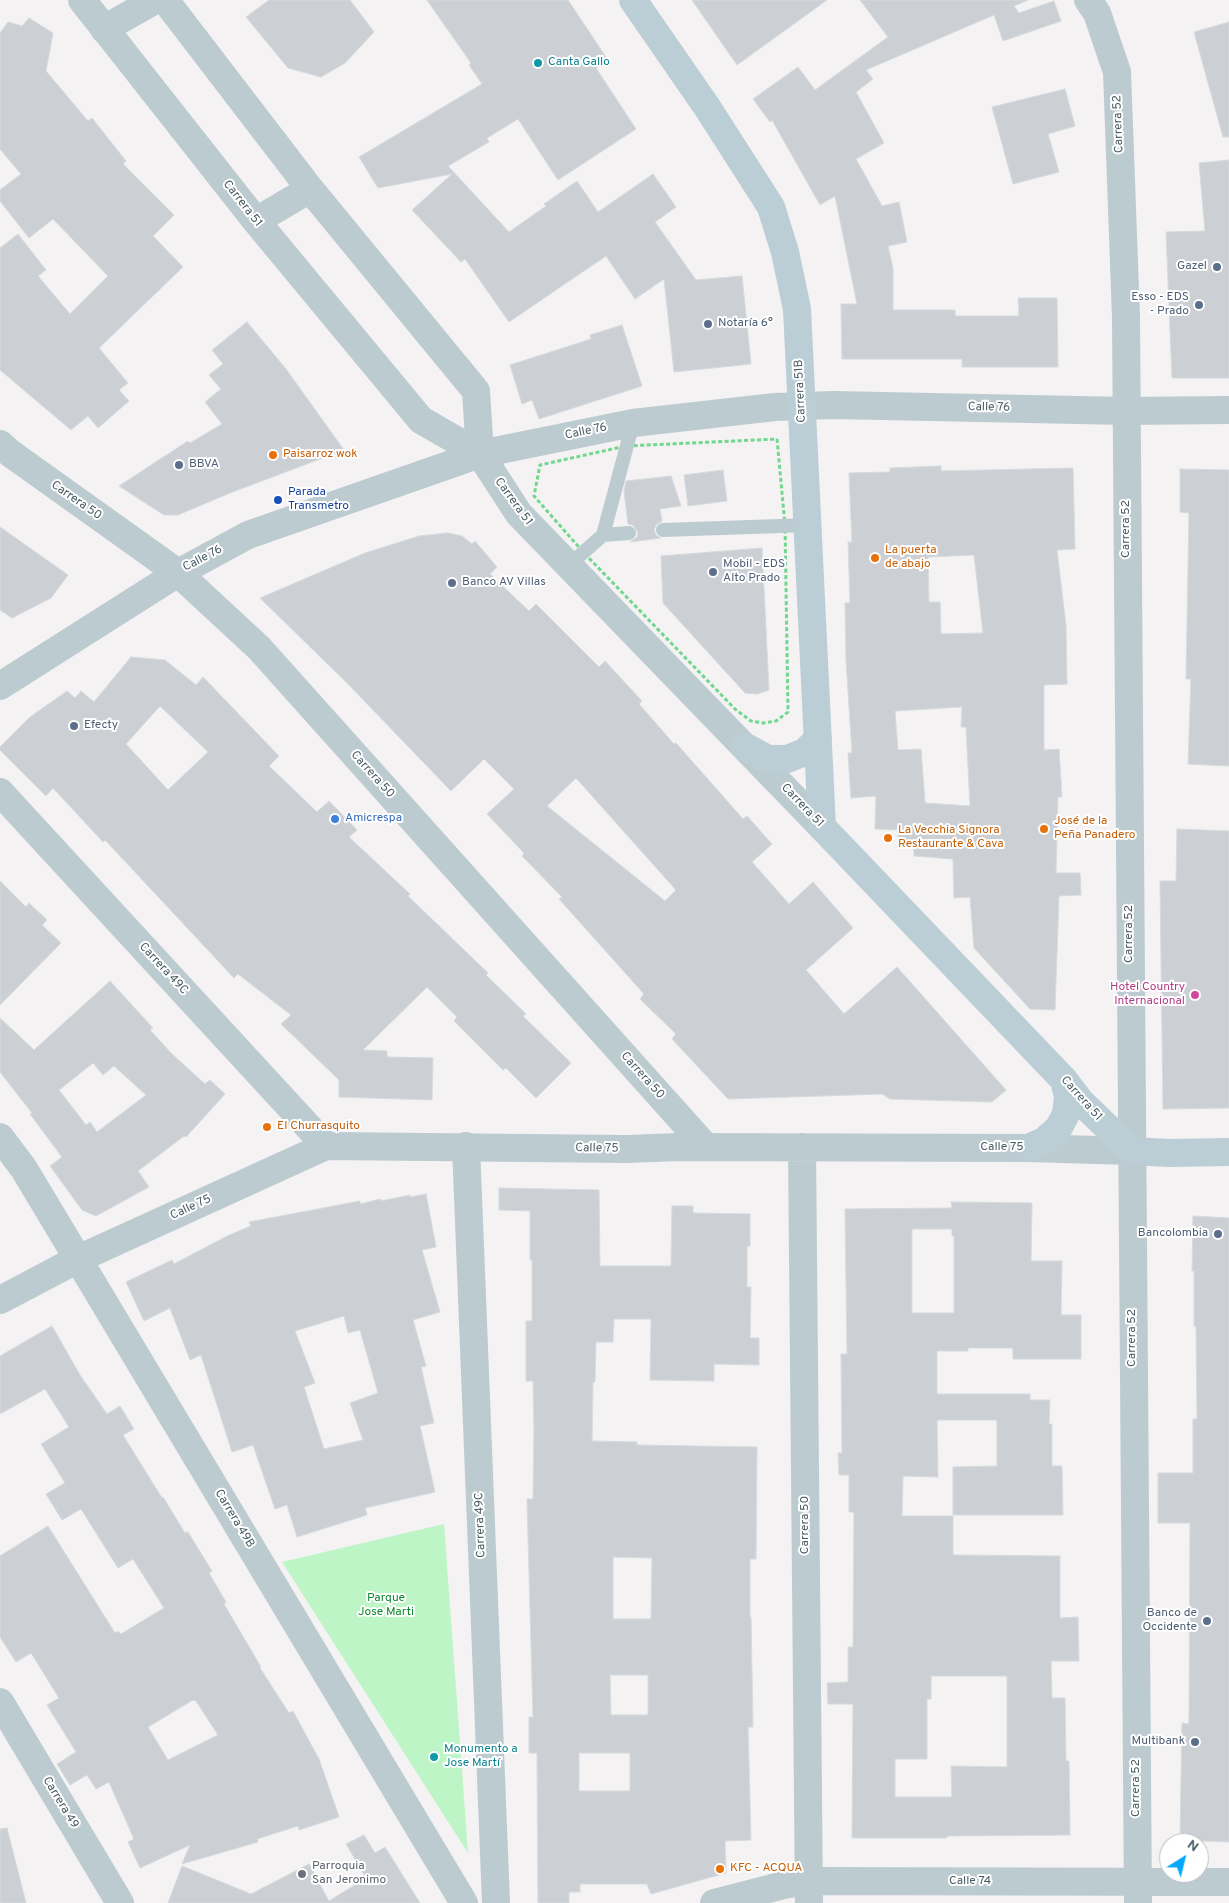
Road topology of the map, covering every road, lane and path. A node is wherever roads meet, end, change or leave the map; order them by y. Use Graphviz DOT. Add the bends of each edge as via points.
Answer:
graph roads {
  1 [pos="82,0"];
  2 [pos="155,0"];
  3 [pos="165,0"];
  4 [pos="633,0"];
  5 [pos="1088,0"];
  6 [pos="104,29"];
  7 [pos="310,189"];
  8 [pos="256,221"];
  9 [pos="802,406"];
  10 [pos="1229,410"];
  11 [pos="1126,411"];
  12 [pos="629,434"];
  13 [pos="0,444"];
  14 [pos="480,454"];
  15 [pos="796,525"];
  16 [pos="663,530"];
  17 [pos="629,533"];
  18 [pos="603,535"];
  19 [pos="576,559"];
  20 [pos="178,573"];
  21 [pos="0,686"];
  22 [pos="818,739"];
  23 [pos="746,748"];
  24 [pos="0,792"];
  25 [pos="822,827"];
  26 [pos="1064,1080"];
  27 [pos="0,1137"];
  28 [pos="326,1146"];
  29 [pos="466,1146"];
  30 [pos="706,1147"];
  31 [pos="802,1147"];
  32 [pos="1028,1148"];
  33 [pos="1132,1151"];
  34 [pos="1229,1152"];
  35 [pos="78,1259"];
  36 [pos="0,1300"];
  37 [pos="0,1702"];
  38 [pos="1229,1882"];
  39 [pos="809,1892"];
  40 [pos="1138,1892"];
  41 [pos="120,1903"];
  42 [pos="464,1903"];
  43 [pos="496,1903"];
  44 [pos="714,1903"];
  1 -- 6 [label="street, Carrera 51"];
  2 -- 6 [label="street"];
  3 -- 7 [label="street, Carrera 51"];
  4 -- 9 [label="main road, Carrera 51B" via="771,207 797,309"];
  5 -- 11 [label="street, Carrera 52" via="1097,13 1117,72"];
  6 -- 8 [label="street, Carrera 51"];
  7 -- 8 [label="street"];
  7 -- 14 [label="street, Carrera 51" via="476,391"];
  8 -- 14 [label="street, Carrera 51" via="421,420"];
  9 -- 11 [label="street, Calle 76"];
  9 -- 12 [label="street, Calle 76" via="775,407"];
  9 -- 15 [label="main road, Carrera 51B"];
  10 -- 11 [label="street, Calle 76"];
  11 -- 33 [label="street, Carrera 52"];
  12 -- 14 [label="street, Calle 76"];
  12 -- 15 [label="path" via="777,439"];
  12 -- 18 [label="lane"];
  12 -- 19 [label="path" via="540,465 534,496"];
  13 -- 20 [label="street, Carrera 50"];
  14 -- 19 [label="street, Carrera 51" via="519,514"];
  14 -- 20 [label="street, Calle 76" via="248,535"];
  15 -- 16 [label="lane"];
  15 -- 19 [label="path" via="788,712 776,721 750,721 734,710"];
  15 -- 22 [label="main road, Carrera 51B"];
  17 -- 18 [label="lane"];
  18 -- 19 [label="lane"];
  19 -- 23 [label="street, Carrera 51"];
  20 -- 21 [label="street, Calle 76"];
  20 -- 30 [label="street, Carrera 50" via="259,648"];
  22 -- 23 [label="main road" via="805,752 787,760 768,759"];
  22 -- 25 [label="main road, Carrera 51B"];
  23 -- 25 [label="street, Carrera 51"];
  24 -- 28 [label="street, Carrera 49C"];
  25 -- 26 [label="main road, Carrera 51"];
  26 -- 32 [label="main road" via="1068,1097 1066,1114 1058,1130"];
  26 -- 33 [label="main road, Carrera 51" via="1080,1101"];
  27 -- 35 [label="street, Carrera 49B" via="24,1169"];
  28 -- 29 [label="street, Calle 75"];
  28 -- 35 [label="street, Calle 75"];
  29 -- 30 [label="street, Calle 75"];
  29 -- 43 [label="street, Carrera 49C"];
  30 -- 31 [label="street, Calle 75"];
  31 -- 32 [label="street, Calle 75"];
  31 -- 39 [label="street, Carrera 50"];
  32 -- 33 [label="street, Calle 75"];
  33 -- 34 [label="main road, Calle 75"];
  33 -- 40 [label="street, Carrera 52"];
  35 -- 36 [label="street, Calle 75"];
  35 -- 42 [label="street, Carrera 49B"];
  37 -- 41 [label="street, Carrera 49"];
  38 -- 40 [label="street, Calle 74"];
  39 -- 40 [label="street, Calle 74"];
  39 -- 44 [label="street, Calle 74" via="784,1885"];
}
